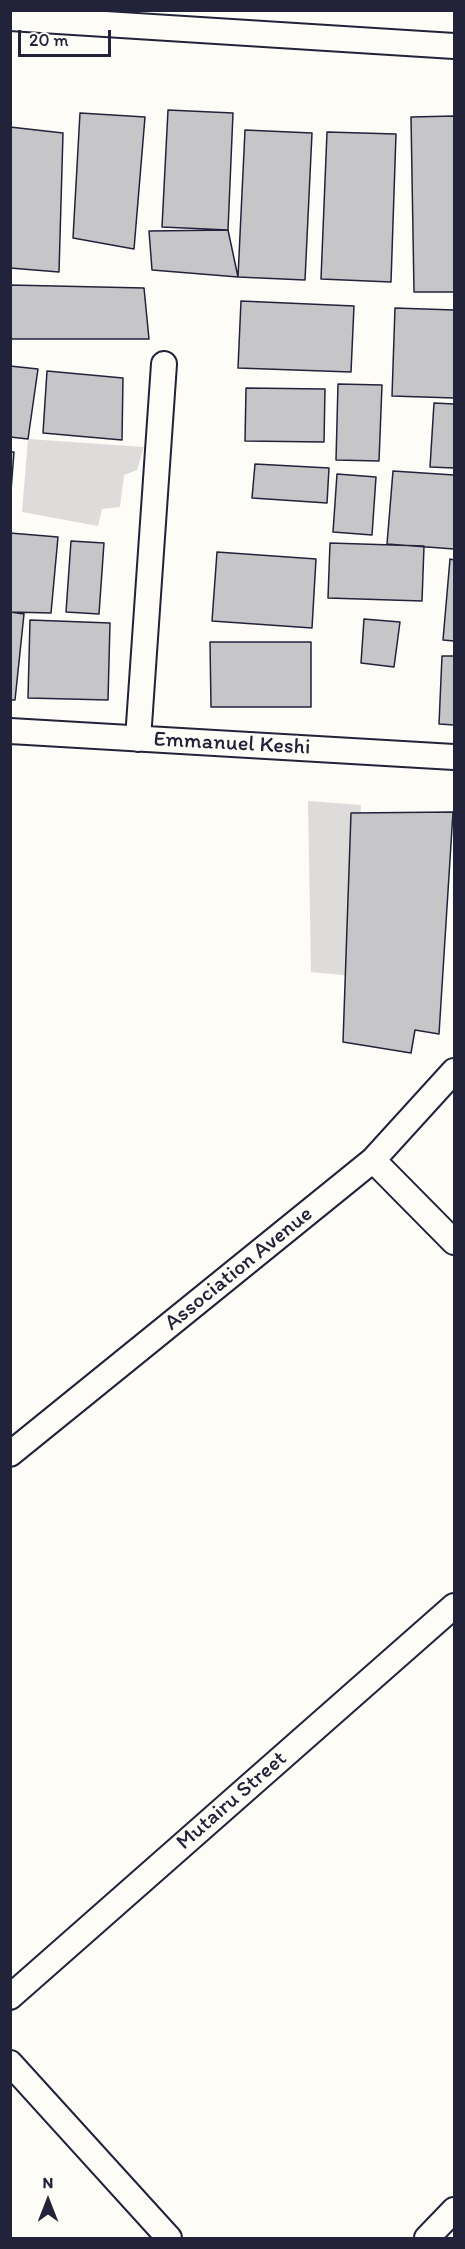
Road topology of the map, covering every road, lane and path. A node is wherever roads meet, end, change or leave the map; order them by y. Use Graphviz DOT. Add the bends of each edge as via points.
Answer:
graph roads {
  1 [pos="10,18"];
  2 [pos="199,20"];
  3 [pos="454,46"];
  4 [pos="164,364"];
  5 [pos="10,731"];
  6 [pos="138,739"];
  7 [pos="454,757"];
  8 [pos="454,1071"];
  9 [pos="373,1160"];
  10 [pos="454,1242"];
  11 [pos="10,1454"];
  12 [pos="454,1606"];
  13 [pos="10,1997"];
  14 [pos="10,2062"];
  15 [pos="454,2210"];
  16 [pos="169,2238"];
  17 [pos="428,2238"];
  1 -- 2 [label="street"];
  2 -- 3 [label="street"];
  4 -- 6 [label="street"];
  5 -- 6 [label="street, Emmanuel Keshi"];
  6 -- 7 [label="street, Emmanuel Keshi"];
  8 -- 9 [label="street, Association Avenue"];
  9 -- 10 [label="street"];
  9 -- 11 [label="street, Association Avenue"];
  12 -- 13 [label="street, Mutairu Street"];
  14 -- 16 [label="street"];
  15 -- 17 [label="street"];
}
